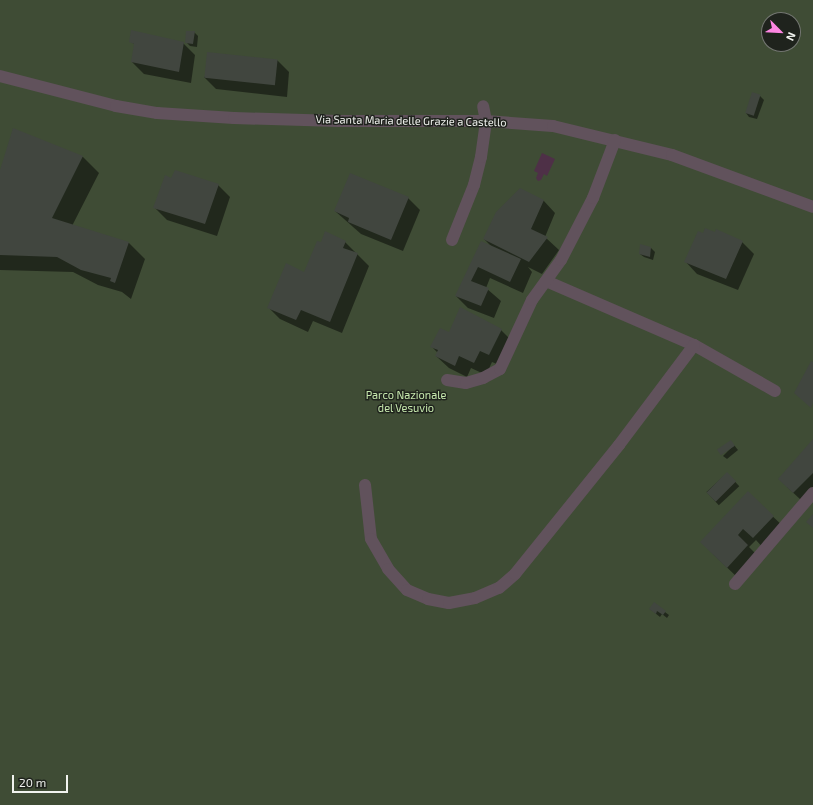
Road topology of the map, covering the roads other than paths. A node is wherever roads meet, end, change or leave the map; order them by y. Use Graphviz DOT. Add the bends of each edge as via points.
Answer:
graph roads {
  1 [pos="0,76"];
  2 [pos="483,106"];
  3 [pos="486,121"];
  4 [pos="615,140"];
  5 [pos="813,207"];
  6 [pos="452,240"];
  7 [pos="546,281"];
  8 [pos="694,345"];
  9 [pos="447,380"];
  10 [pos="775,390"];
  11 [pos="365,485"];
  12 [pos="813,493"];
  13 [pos="735,584"];
  1 -- 3 [label="street, Via Santa Maria delle Grazie a Castello" via="116,106 157,113 331,121"];
  2 -- 3 [label="street"];
  3 -- 4 [label="street, Via Santa Maria delle Grazie a Castello" via="553,126"];
  3 -- 6 [label="street" via="474,185"];
  4 -- 5 [label="street, Via Santa Maria delle Grazie a Castello" via="672,155"];
  4 -- 7 [label="street" via="593,198 561,260"];
  7 -- 8 [label="street"];
  7 -- 9 [label="street" via="532,300 500,369 483,378 466,382"];
  8 -- 10 [label="street"];
  8 -- 11 [label="street" via="515,574 499,588 475,598 449,604 407,590 388,569 371,539"];
  12 -- 13 [label="street"];
}
